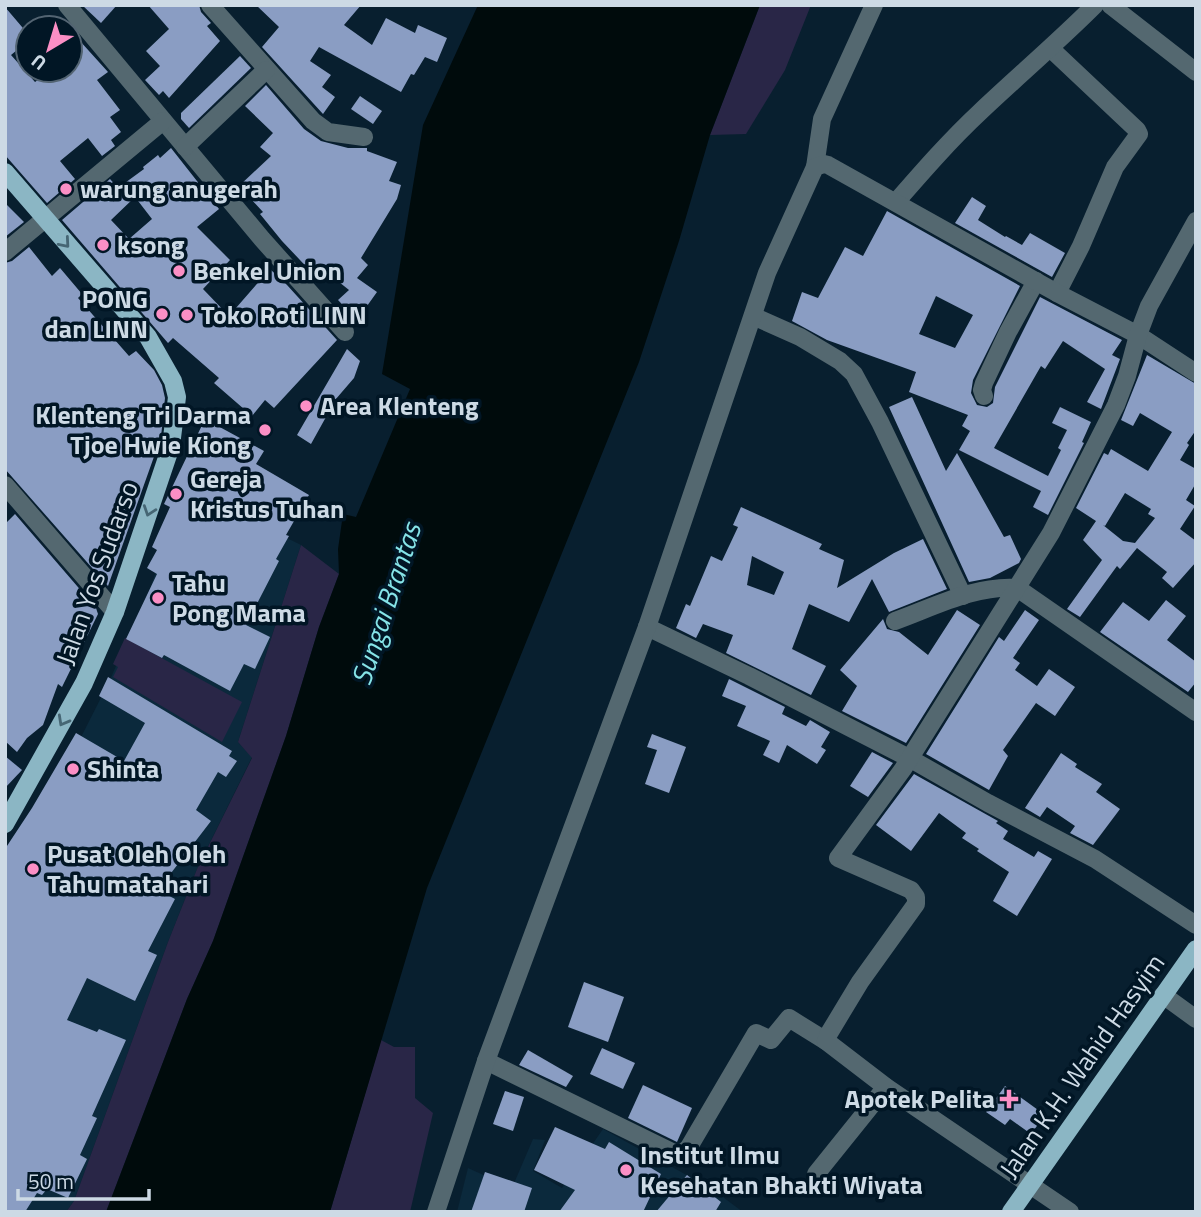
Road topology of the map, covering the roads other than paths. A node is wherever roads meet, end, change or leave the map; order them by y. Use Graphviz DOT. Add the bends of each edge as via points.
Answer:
graph roads {
  1 [pos="67,5"];
  2 [pos="210,5"];
  3 [pos="874,5"];
  4 [pos="1095,5"];
  5 [pos="1110,5"];
  6 [pos="1051,49"];
  7 [pos="266,70"];
  8 [pos="1196,72"];
  9 [pos="163,121"];
  10 [pos="364,137"];
  11 [pos="185,147"];
  12 [pos="815,167"];
  13 [pos="5,172"];
  14 [pos="896,202"];
  15 [pos="45,220"];
  16 [pos="1196,221"];
  17 [pos="5,252"];
  18 [pos="1036,281"];
  19 [pos="1057,293"];
  20 [pos="752,316"];
  21 [pos="345,332"];
  22 [pos="1138,335"];
  23 [pos="1196,373"];
  24 [pos="984,396"];
  25 [pos="5,485"];
  26 [pos="1017,588"];
  27 [pos="963,596"];
  28 [pos="115,612"];
  29 [pos="895,621"];
  30 [pos="647,627"];
  31 [pos="1196,712"];
  32 [pos="909,758"];
  33 [pos="5,824"];
  34 [pos="1196,926"];
  35 [pos="1196,949"];
  36 [pos="1163,995"];
  37 [pos="1196,1019"];
  38 [pos="826,1041"];
  39 [pos="486,1061"];
  40 [pos="886,1087"];
  41 [pos="816,1174"];
  42 [pos="1031,1185"];
  43 [pos="436,1212"];
  44 [pos="1011,1212"];
  45 [pos="1070,1212"];
  1 -- 9 [label="street"];
  2 -- 7 [label="street"];
  3 -- 12 [label="street" via="822,120"];
  4 -- 6 [label="street"];
  5 -- 8 [label="street"];
  6 -- 14 [label="street" via="971,121"];
  6 -- 19 [label="street" via="1139,134 1115,167"];
  7 -- 10 [label="street" via="322,129"];
  7 -- 11 [label="street"];
  9 -- 11 [label="street"];
  9 -- 15 [label="street"];
  11 -- 21 [label="street"];
  12 -- 14 [label="street" via="828,165"];
  12 -- 20 [label="street"];
  13 -- 15 [label="main road, Jalan Yos Sudarso"];
  14 -- 18 [label="street"];
  15 -- 17 [label="street"];
  15 -- 28 [label="main road, Jalan Yos Sudarso, one-way" via="148,337 177,397 171,446"];
  16 -- 22 [label="street"];
  18 -- 19 [label="street"];
  18 -- 24 [label="street" via="984,383"];
  19 -- 22 [label="street"];
  20 -- 27 [label="street" via="800,337 854,374"];
  20 -- 30 [label="street"];
  22 -- 23 [label="street"];
  22 -- 26 [label="street" via="1116,405 1057,522"];
  25 -- 28 [label="street"];
  26 -- 27 [label="street"];
  26 -- 31 [label="street"];
  26 -- 32 [label="street"];
  27 -- 29 [label="street"];
  28 -- 33 [label="main road, Jalan Yos Sudarso, one-way" via="84,683"];
  30 -- 32 [label="street"];
  30 -- 39 [label="street"];
  32 -- 34 [label="street" via="1095,859"];
  32 -- 38 [label="street" via="838,858 911,890 916,904 860,982"];
  35 -- 36 [label="main road, Jalan K.H. Wahid Hasyim"];
  36 -- 37 [label="street"];
  36 -- 42 [label="main road, Jalan K.H. Wahid Hasyim"];
  38 -- 39 [label="street" via="789,1018 771,1040 756,1033 681,1154"];
  38 -- 40 [label="street"];
  39 -- 43 [label="street"];
  40 -- 41 [label="street"];
  40 -- 42 [label="street"];
  42 -- 44 [label="main road, Jalan K.H. Wahid Hasyim"];
  42 -- 45 [label="street"];
}
